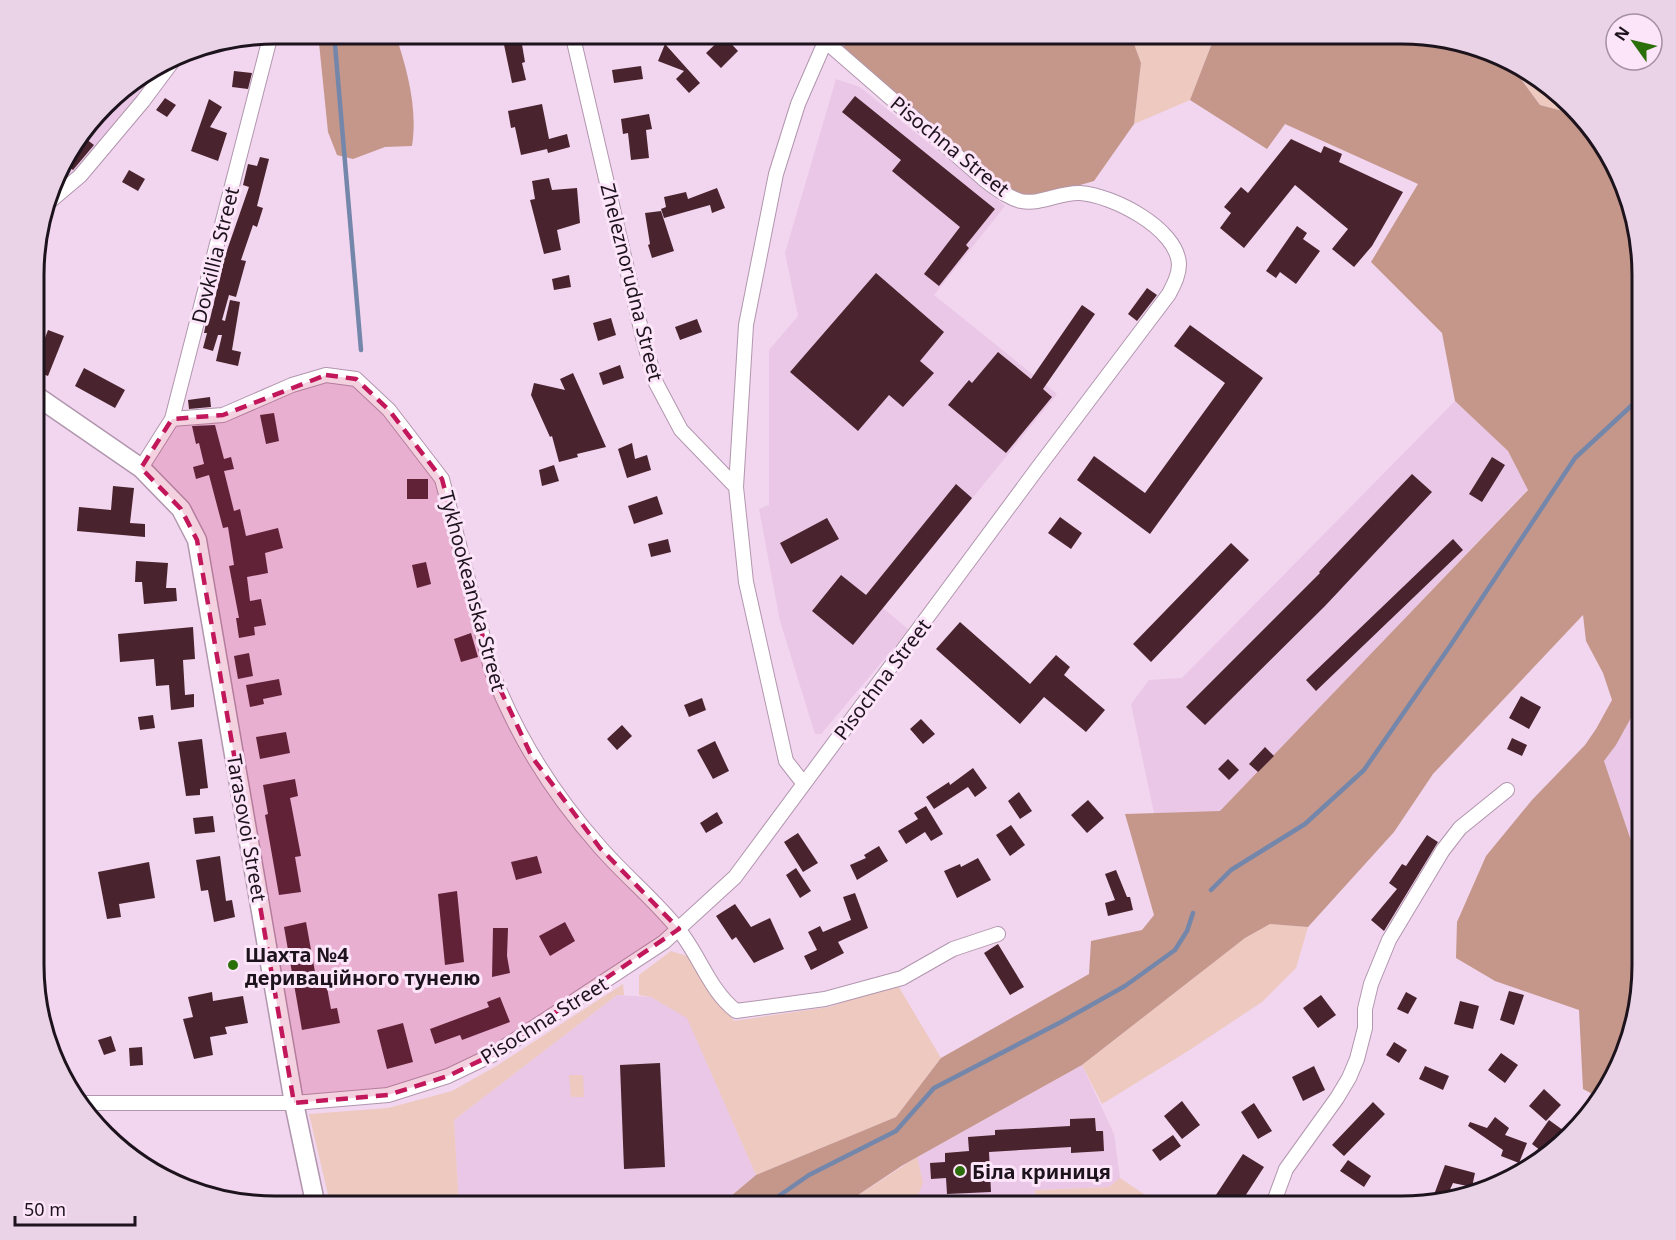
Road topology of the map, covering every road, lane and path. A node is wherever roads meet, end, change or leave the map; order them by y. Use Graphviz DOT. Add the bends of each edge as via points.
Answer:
graph roads {
  1 [pos="268,44"];
  2 [pos="575,44"];
  3 [pos="821,44"];
  4 [pos="833,44"];
  5 [pos="167,70"];
  6 [pos="58,195"];
  7 [pos="44,401"];
  8 [pos="172,419"];
  9 [pos="141,468"];
  10 [pos="736,487"];
  11 [pos="804,784"];
  12 [pos="1507,790"];
  13 [pos="679,929"];
  14 [pos="998,934"];
  15 [pos="89,1103"];
  16 [pos="294,1103"];
  17 [pos="314,1196"];
  18 [pos="1276,1196"];
  1 -- 8 [label="street, Dovkillia Street"];
  2 -- 10 [label="street, Zheleznorudna Street" via="656,383 681,430"];
  3 -- 10 [label="street" via="773,185 746,325"];
  4 -- 11 [label="street, Pisochna Street" via="1006,195 1021,201 1070,194 1098,195 1135,212 1170,240 1179,262 1169,294"];
  5 -- 6 [label="street" via="80,176"];
  7 -- 9 [label="street, Tarasovoi Street"];
  8 -- 9 [label="street, Dovkillia Street"];
  8 -- 13 [label="street, Tykhookeanska Street" via="222,415 326,375 356,379 390,410 442,479 492,672 532,757 600,848"];
  9 -- 16 [label="street, Tarasovoi Street" via="182,509 197,540"];
  10 -- 11 [label="street" via="746,582 786,761"];
  11 -- 13 [label="street, Pisochna Street" via="735,877"];
  12 -- 18 [label="street" via="1460,828 1389,940 1371,984 1365,1028 1349,1078 1286,1169"];
  13 -- 14 [label="street, Tykhookeanska Street" via="724,1002 736,1011 825,999 902,978 953,949"];
  13 -- 16 [label="street, Pisochna Street" via="492,1055 448,1076 388,1095"];
  15 -- 16 [label="street, Pisochna Street"];
  16 -- 17 [label="street, Tarasovoi Street"];
}
